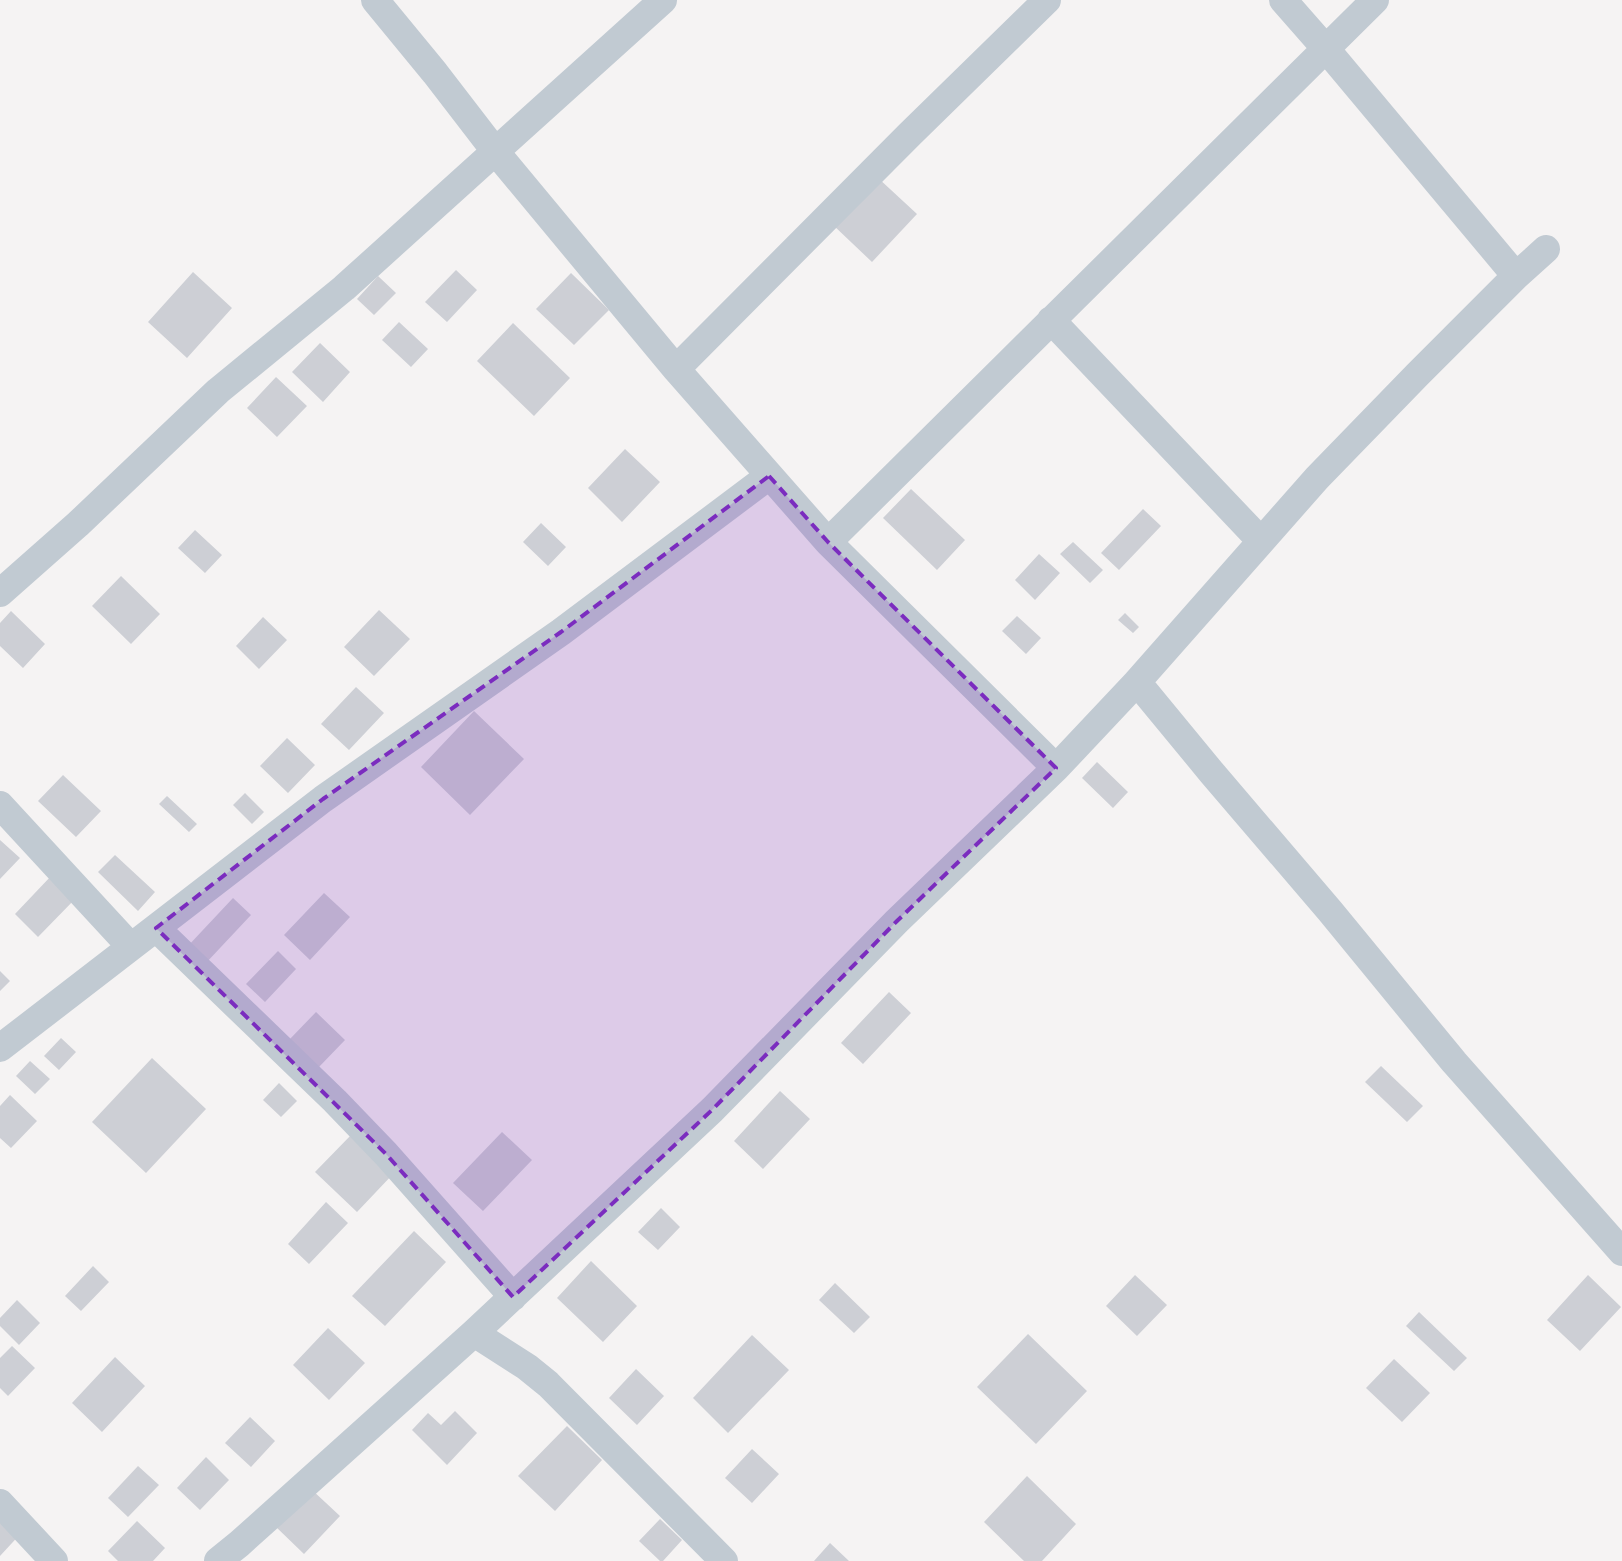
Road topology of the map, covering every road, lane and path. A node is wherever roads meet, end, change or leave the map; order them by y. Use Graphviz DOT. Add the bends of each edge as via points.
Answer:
graph roads {
  1 [pos="375,0"];
  2 [pos="663,0"];
  3 [pos="1047,0"];
  4 [pos="1283,0"];
  5 [pos="1375,0"];
  6 [pos="1326,49"];
  7 [pos="495,150"];
  8 [pos="1546,249"];
  9 [pos="1516,276"];
  10 [pos="1051,320"];
  11 [pos="676,370"];
  12 [pos="769,476"];
  13 [pos="1261,541"];
  14 [pos="828,542"];
  15 [pos="0,593"];
  16 [pos="1136,682"];
  17 [pos="1056,768"];
  18 [pos="0,805"];
  19 [pos="156,928"];
  20 [pos="131,947"];
  21 [pos="0,1048"];
  22 [pos="1622,1252"];
  23 [pos="513,1297"];
  24 [pos="474,1333"];
  25 [pos="0,1503"];
  26 [pos="54,1561"];
  27 [pos="218,1561"];
  28 [pos="724,1561"];
  1 -- 7 [label="street"];
  2 -- 7 [label="street"];
  3 -- 11 [label="street"];
  4 -- 6 [label="street"];
  5 -- 6 [label="street"];
  6 -- 9 [label="street"];
  6 -- 10 [label="street"];
  7 -- 11 [label="street"];
  7 -- 15 [label="street" via="344,288 218,391"];
  8 -- 9 [label="street"];
  9 -- 13 [label="street" via="1324,471"];
  10 -- 13 [label="street"];
  10 -- 14 [label="street"];
  11 -- 12 [label="street"];
  12 -- 14 [label="street"];
  12 -- 19 [label="street" via="561,632 322,799"];
  13 -- 16 [label="street"];
  14 -- 17 [label="street"];
  16 -- 17 [label="street"];
  16 -- 22 [label="street" via="1454,1062"];
  17 -- 23 [label="street" via="897,921 712,1110"];
  18 -- 20 [label="street"];
  19 -- 20 [label="street"];
  19 -- 23 [label="street" via="367,1134"];
  20 -- 21 [label="street"];
  23 -- 24 [label="street"];
  24 -- 27 [label="street"];
  24 -- 28 [label="street" via="548,1384"];
  25 -- 26 [label="street"];
}
